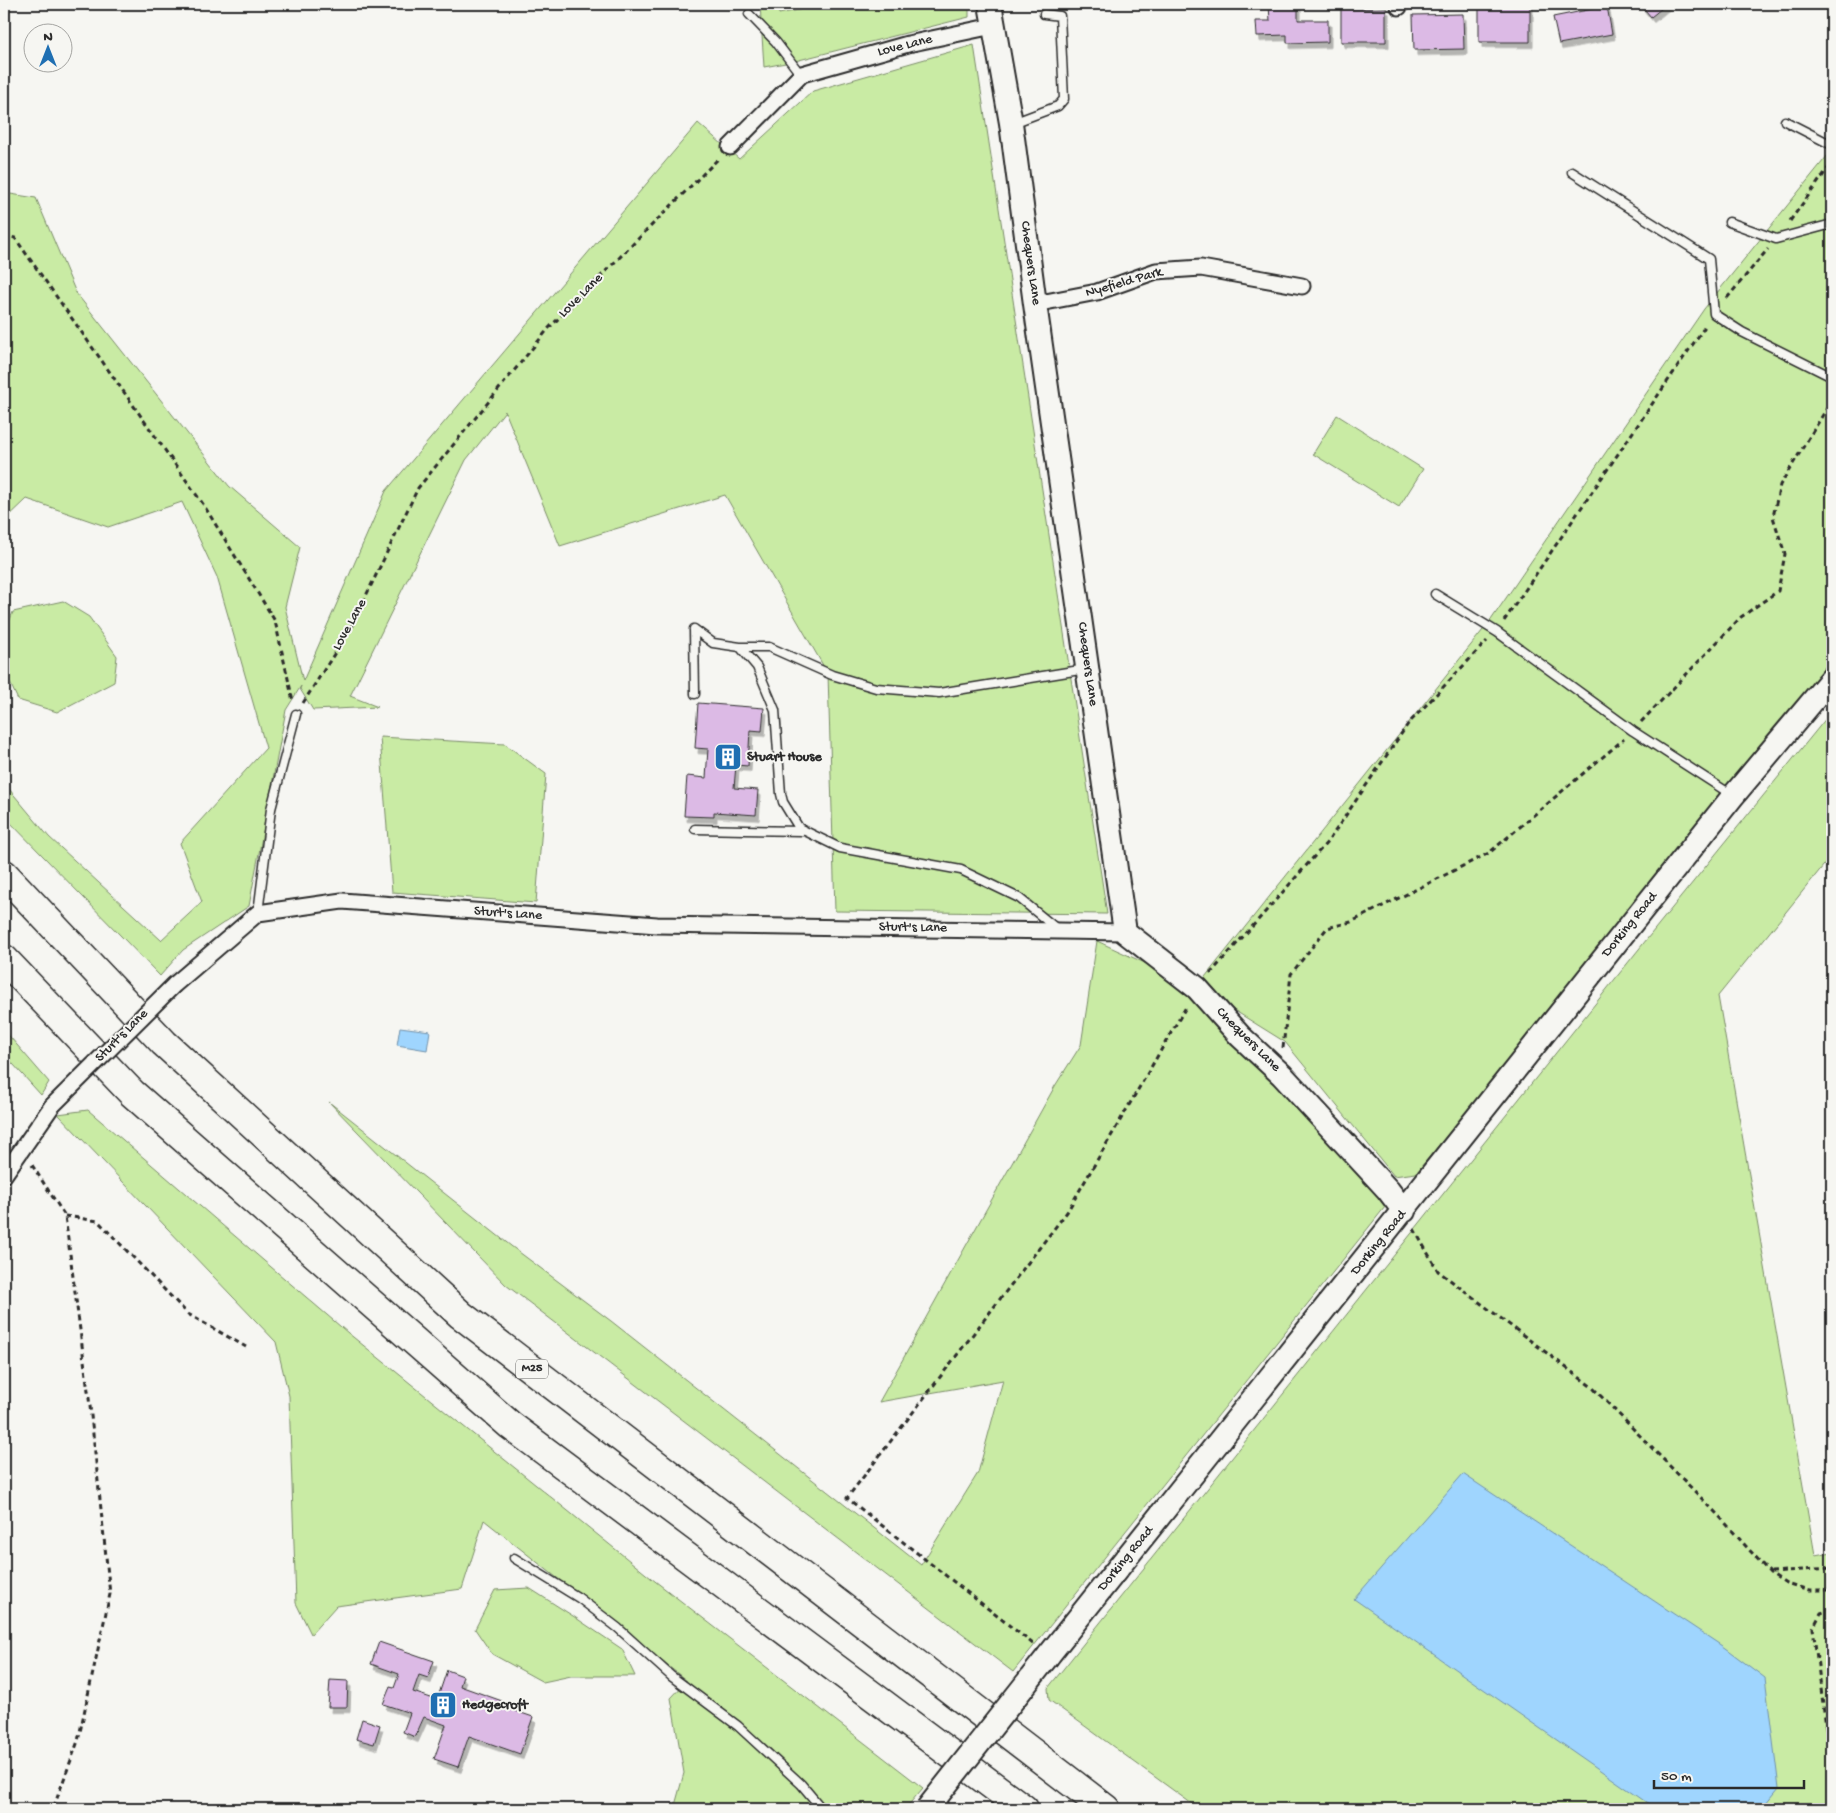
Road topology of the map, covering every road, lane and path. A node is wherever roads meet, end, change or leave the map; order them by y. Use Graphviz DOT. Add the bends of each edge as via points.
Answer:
graph roads {
  1 [pos="990,4"];
  2 [pos="749,14"];
  3 [pos="1044,14"];
  4 [pos="993,26"];
  5 [pos="801,75"];
  6 [pos="1785,121"];
  7 [pos="1011,123"];
  8 [pos="1832,145"];
  9 [pos="730,147"];
  10 [pos="1832,163"];
  11 [pos="1572,172"];
  12 [pos="1729,222"];
  13 [pos="1832,224"];
  14 [pos="4,235"];
  15 [pos="1776,239"];
  16 [pos="1302,286"];
  17 [pos="1035,304"];
  18 [pos="1714,314"];
  19 [pos="1832,377"];
  20 [pos="1832,400"];
  21 [pos="1435,594"];
  22 [pos="1496,632"];
  23 [pos="740,647"];
  24 [pos="1088,669"];
  25 [pos="1832,678"];
  26 [pos="695,694"];
  27 [pos="296,714"];
  28 [pos="1633,731"];
  29 [pos="1733,796"];
  30 [pos="695,829"];
  31 [pos="804,831"];
  32 [pos="4,874"];
  33 [pos="258,913"];
  34 [pos="1058,930"];
  35 [pos="1125,932"];
  36 [pos="4,959"];
  37 [pos="1197,988"];
  38 [pos="1282,1075"];
  39 [pos="21,1149"];
  40 [pos="4,1175"];
  41 [pos="1404,1211"];
  42 [pos="65,1216"];
  43 [pos="246,1346"];
  44 [pos="514,1558"];
  45 [pos="1832,1568"];
  46 [pos="1770,1572"];
  47 [pos="1832,1590"];
  48 [pos="1832,1609"];
  49 [pos="1048,1656"];
  50 [pos="1832,1772"];
  51 [pos="53,1809"];
  52 [pos="822,1809"];
  53 [pos="927,1809"];
  54 [pos="1024,1809"];
  55 [pos="1106,1809"];
  1 -- 4 [label="main road, Chequers Lane"];
  2 -- 5 [label="lane"];
  3 -- 7 [label="lane" via="1060,16 1064,99 1058,106"];
  4 -- 5 [label="street, Love Lane" via="908,44"];
  4 -- 7 [label="main road, Chequers Lane"];
  5 -- 9 [label="street, Love Lane"];
  6 -- 8 [label="lane"];
  7 -- 17 [label="main road, Chequers Lane"];
  9 -- 27 [label="path, Love Lane" via="549,328 418,488 350,629"];
  10 -- 15 [label="path"];
  11 -- 18 [label="lane" via="1709,259"];
  12 -- 15 [label="lane"];
  13 -- 15 [label="lane"];
  14 -- 27 [label="path" via="15,238 203,504 276,621"];
  15 -- 18 [label="path"];
  16 -- 17 [label="street, Nyefield Park" via="1202,268 1165,270 1097,292"];
  17 -- 24 [label="main road, Chequers Lane"];
  18 -- 19 [label="lane" via="1742,332"];
  18 -- 22 [label="path"];
  20 -- 28 [label="path" via="1780,485 1773,517 1785,554 1778,591 1741,617"];
  21 -- 22 [label="lane"];
  22 -- 28 [label="lane"];
  22 -- 37 [label="path" via="1408,724 1329,840"];
  23 -- 24 [label="lane" via="768,647 832,675 876,688 938,693"];
  23 -- 26 [label="lane" via="712,643 694,629"];
  23 -- 31 [label="lane" via="757,667 775,710 781,794 799,828"];
  24 -- 35 [label="main road, Chequers Lane"];
  25 -- 29 [label="main road, Dorking Road"];
  27 -- 33 [label="lane" via="271,809"];
  28 -- 29 [label="lane"];
  28 -- 38 [label="path" via="1489,853 1351,922 1327,928 1291,974"];
  29 -- 41 [label="main road, Dorking Road"];
  30 -- 31 [label="lane"];
  31 -- 34 [label="lane" via="840,848 961,870 1019,898"];
  32 -- 55 [label="highway, M25" via="164,1043 461,1315"];
  33 -- 34 [label="street, Sturt's Lane" via="342,901 657,925"];
  33 -- 39 [label="street, Sturt's Lane, bridge" via="174,985 52,1106"];
  34 -- 35 [label="street, Sturt's Lane"];
  35 -- 37 [label="main road, Chequers Lane"];
  36 -- 54 [label="highway" via="132,1094 510,1425"];
  37 -- 38 [label="main road, Chequers Lane" via="1240,1036"];
  37 -- 49 [label="path" via="1066,1212 847,1498"];
  38 -- 41 [label="main road, Chequers Lane"];
  39 -- 40 [label="street, Sturt's Lane"];
  39 -- 42 [label="path"];
  41 -- 46 [label="path" via="1438,1271 1592,1388"];
  41 -- 49 [label="main road, Dorking Road"];
  42 -- 43 [label="path" via="98,1221 188,1314"];
  42 -- 51 [label="path" via="110,1594 78,1741"];
  44 -- 52 [label="lane" via="579,1598 618,1628 671,1676 738,1726 801,1784"];
  45 -- 46 [label="path"];
  46 -- 47 [label="path" via="1786,1583 1809,1590"];
  48 -- 50 [label="path" via="1821,1613 1813,1628"];
  49 -- 53 [label="main road, Dorking Road, bridge"];
}
